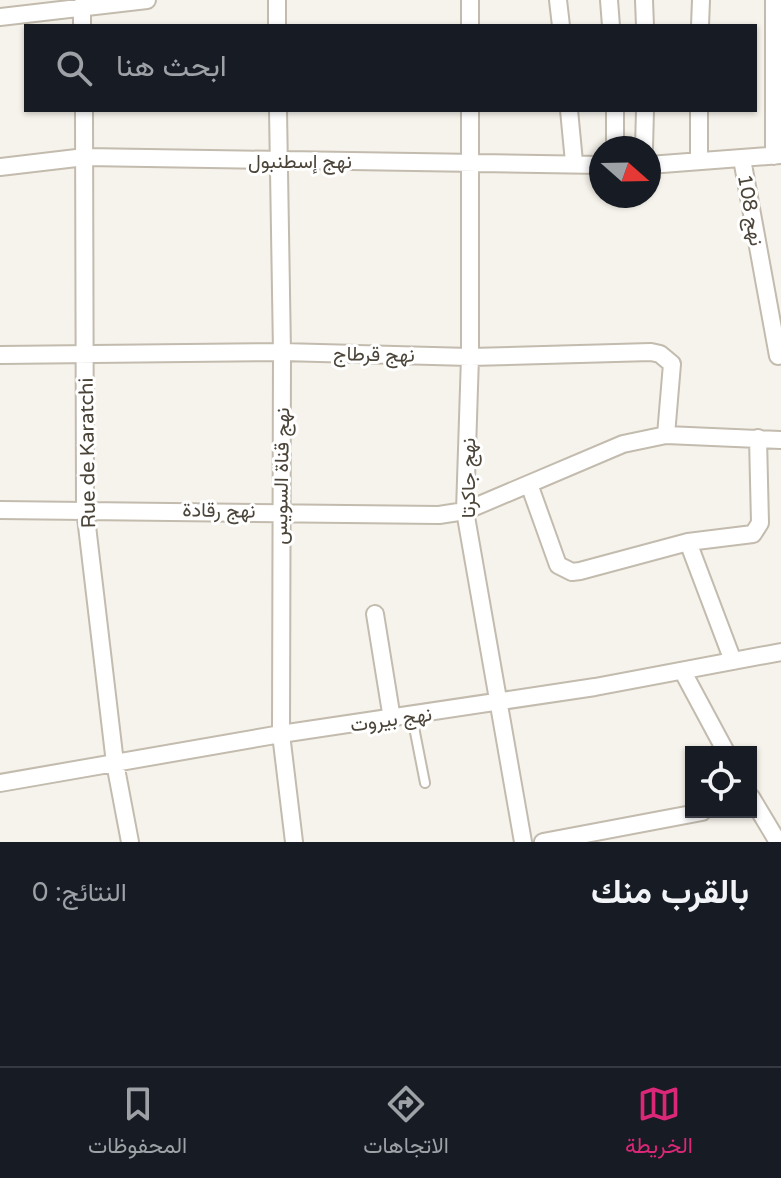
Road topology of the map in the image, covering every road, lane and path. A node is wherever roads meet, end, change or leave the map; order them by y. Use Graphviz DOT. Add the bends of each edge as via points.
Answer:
graph roads {
  1 [pos="147,0"];
  2 [pos="277,0"];
  3 [pos="470,0"];
  4 [pos="558,0"];
  5 [pos="609,0"];
  6 [pos="644,0"];
  7 [pos="701,0"];
  8 [pos="774,0"];
  9 [pos="63,4"];
  10 [pos="82,5"];
  11 [pos="0,17"];
  12 [pos="82,24"];
  13 [pos="277,24"];
  14 [pos="470,24"];
  15 [pos="561,24"];
  16 [pos="611,24"];
  17 [pos="645,24"];
  18 [pos="700,24"];
  19 [pos="84,112"];
  20 [pos="278,112"];
  21 [pos="470,112"];
  22 [pos="569,112"];
  23 [pos="615,112"];
  24 [pos="645,112"];
  25 [pos="699,112"];
  26 [pos="615,136"];
  27 [pos="644,136"];
  28 [pos="778,156"];
  29 [pos="85,157"];
  30 [pos="742,159"];
  31 [pos="699,161"];
  32 [pos="279,162"];
  33 [pos="469,162"];
  34 [pos="574,162"];
  35 [pos="589,164"];
  36 [pos="661,164"];
  37 [pos="0,167"];
  38 [pos="282,352"];
  39 [pos="0,355"];
  40 [pos="86,356"];
  41 [pos="778,356"];
  42 [pos="470,357"];
  43 [pos="666,435"];
  44 [pos="758,438"];
  45 [pos="781,440"];
  46 [pos="529,484"];
  47 [pos="85,509"];
  48 [pos="0,510"];
  49 [pos="280,511"];
  50 [pos="465,511"];
  51 [pos="688,542"];
  52 [pos="375,614"];
  53 [pos="781,652"];
  54 [pos="733,661"];
  55 [pos="683,672"];
  56 [pos="500,702"];
  57 [pos="412,717"];
  58 [pos="392,719"];
  59 [pos="281,734"];
  60 [pos="723,746"];
  61 [pos="115,763"];
  62 [pos="0,783"];
  63 [pos="425,783"];
  64 [pos="757,809"];
  65 [pos="685,815"];
  66 [pos="130,842"];
  67 [pos="294,842"];
  68 [pos="523,842"];
  69 [pos="543,842"];
  70 [pos="778,842"];
  1 -- 10 [label="street"];
  2 -- 13 [label="street"];
  3 -- 14 [label="street"];
  4 -- 15 [label="street"];
  5 -- 16 [label="street"];
  6 -- 17 [label="street"];
  7 -- 18 [label="street"];
  8 -- 28 [label="street"];
  9 -- 10 [label="street"];
  9 -- 11 [label="street"];
  10 -- 12 [label="street"];
  19 -- 29 [label="street, Rue de Karatchi"];
  20 -- 32 [label="street, نهج قناة السويس"];
  21 -- 33 [label="street, نهج جاكرتا"];
  22 -- 34 [label="street"];
  23 -- 26 [label="street"];
  24 -- 27 [label="street"];
  25 -- 31 [label="street"];
  28 -- 30 [label="street"];
  29 -- 32 [label="street, نهج إسطنبول"];
  29 -- 37 [label="street, نهج إسطنبول"];
  29 -- 40 [label="street, Rue de Karatchi"];
  30 -- 31 [label="street"];
  30 -- 41 [label="street, نهج 108"];
  31 -- 36 [label="street"];
  32 -- 33 [label="street, نهج إسطنبول"];
  32 -- 38 [label="street, نهج قناة السويس"];
  33 -- 34 [label="street, نهج إسطنبول"];
  33 -- 42 [label="street, نهج جاكرتا"];
  34 -- 35 [label="street, نهج إسطنبول"];
  38 -- 40 [label="street, نهج قرطاج"];
  38 -- 42 [label="street, نهج قرطاج"];
  38 -- 49 [label="street, نهج قناة السويس"];
  39 -- 40 [label="street, نهج قرطاج"];
  40 -- 47 [label="street, Rue de Karatchi"];
  42 -- 43 [label="street, نهج قرطاج" via="660,354 672,364"];
  42 -- 50 [label="street, نهج جاكرتا"];
  43 -- 44 [label="street, نهج رقادة"];
  43 -- 46 [label="street, نهج رقادة" via="601,451"];
  44 -- 45 [label="street, نهج رقادة"];
  44 -- 51 [label="street" via="757,529 753,534"];
  46 -- 50 [label="street, نهج رقادة"];
  46 -- 51 [label="street" via="563,569 580,571"];
  47 -- 48 [label="street, نهج رقادة"];
  47 -- 49 [label="street, نهج رقادة"];
  47 -- 61 [label="street, Rue de Karatchi"];
  49 -- 50 [label="street, نهج رقادة"];
  49 -- 59 [label="street, نهج قناة السويس"];
  50 -- 56 [label="street, نهج جاكرتا"];
  51 -- 54 [label="street"];
  52 -- 58 [label="street"];
  53 -- 54 [label="street, نهج بيروت"];
  54 -- 55 [label="street, نهج بيروت"];
  55 -- 56 [label="street, نهج بيروت"];
  55 -- 60 [label="street"];
  56 -- 57 [label="street, نهج بيروت"];
  56 -- 68 [label="street, نهج جاكرتا"];
  57 -- 58 [label="street, نهج بيروت"];
  57 -- 63 [label="lane"];
  58 -- 59 [label="street, نهج بيروت"];
  59 -- 61 [label="street, نهج بيروت"];
  59 -- 67 [label="street, نهج قناة السويس"];
  61 -- 62 [label="street, نهج بيروت"];
  61 -- 66 [label="street, Rue de Karatchi"];
  64 -- 70 [label="street"];
  65 -- 69 [label="street"];
}
